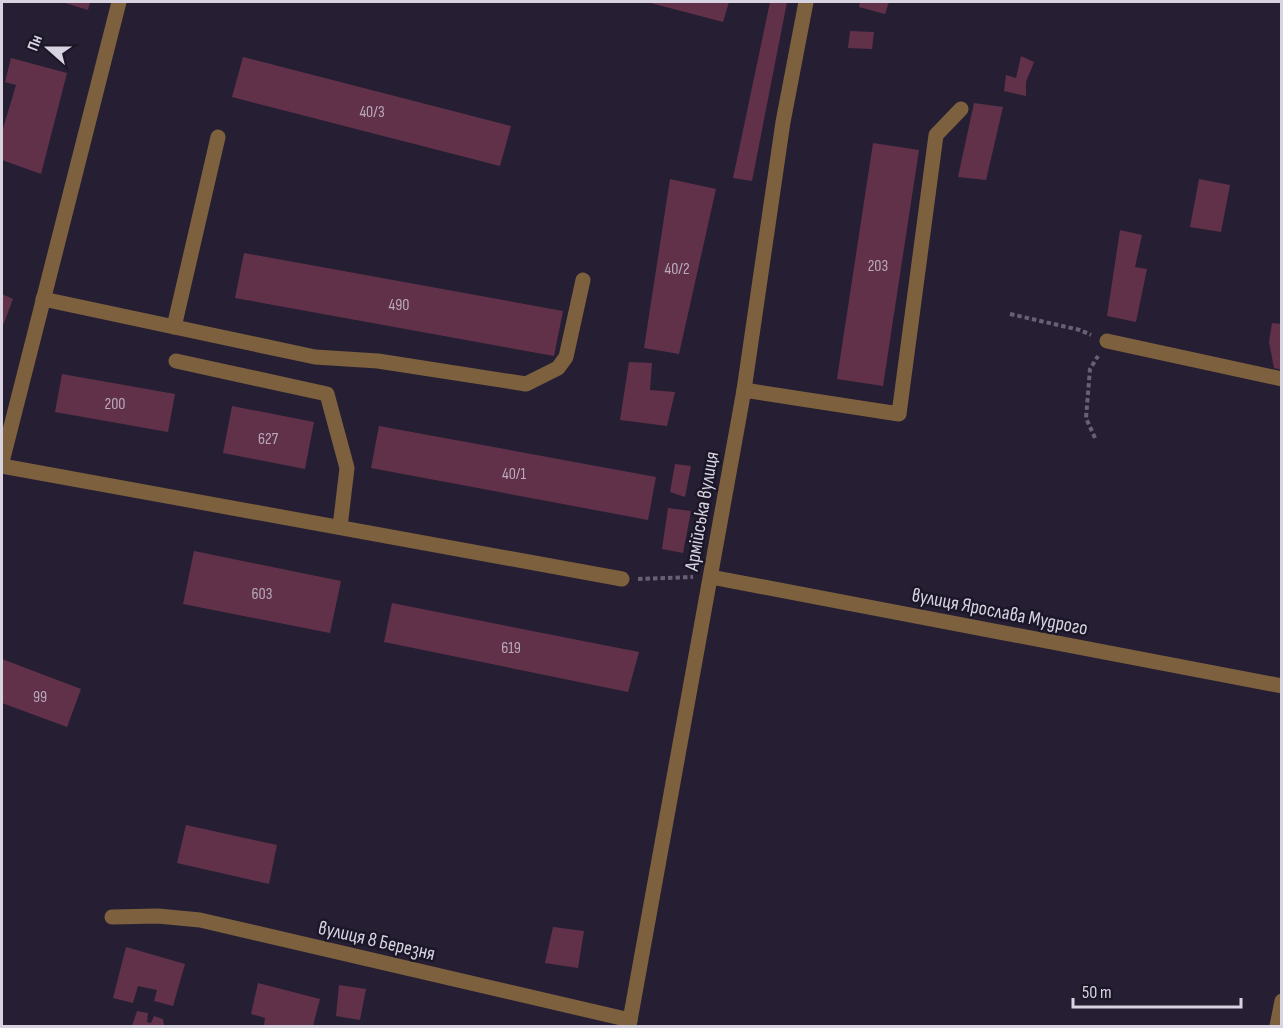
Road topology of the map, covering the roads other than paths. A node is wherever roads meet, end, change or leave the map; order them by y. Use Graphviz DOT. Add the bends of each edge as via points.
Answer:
graph roads {
  1 [pos="119,2"];
  2 [pos="806,2"];
  3 [pos="961,109"];
  4 [pos="218,137"];
  5 [pos="583,280"];
  6 [pos="43,299"];
  7 [pos="174,327"];
  8 [pos="1107,341"];
  9 [pos="176,361"];
  10 [pos="1281,379"];
  11 [pos="744,390"];
  12 [pos="2,464"];
  13 [pos="340,528"];
  14 [pos="711,577"];
  15 [pos="622,579"];
  16 [pos="1281,686"];
  17 [pos="112,917"];
  18 [pos="1281,1001"];
  19 [pos="629,1023"];
  20 [pos="1277,1026"];
  1 -- 6 [label="street"];
  2 -- 11 [label="street, Армійська вулиця" via="783,122"];
  3 -- 11 [label="street" via="936,135 899,414"];
  4 -- 7 [label="street"];
  5 -- 7 [label="street" via="566,357 558,368 526,384 378,361 315,357"];
  6 -- 7 [label="street"];
  6 -- 12 [label="street"];
  8 -- 10 [label="street"];
  9 -- 13 [label="street" via="327,394 347,468"];
  11 -- 14 [label="street, Армійська вулиця"];
  12 -- 13 [label="street"];
  13 -- 15 [label="street"];
  14 -- 16 [label="street, вулиця Ярослава Мудрого"];
  14 -- 19 [label="street, Армійська вулиця"];
  17 -- 19 [label="street, вулиця 8 Березня" via="200,920"];
  18 -- 20 [label="street"];
}
